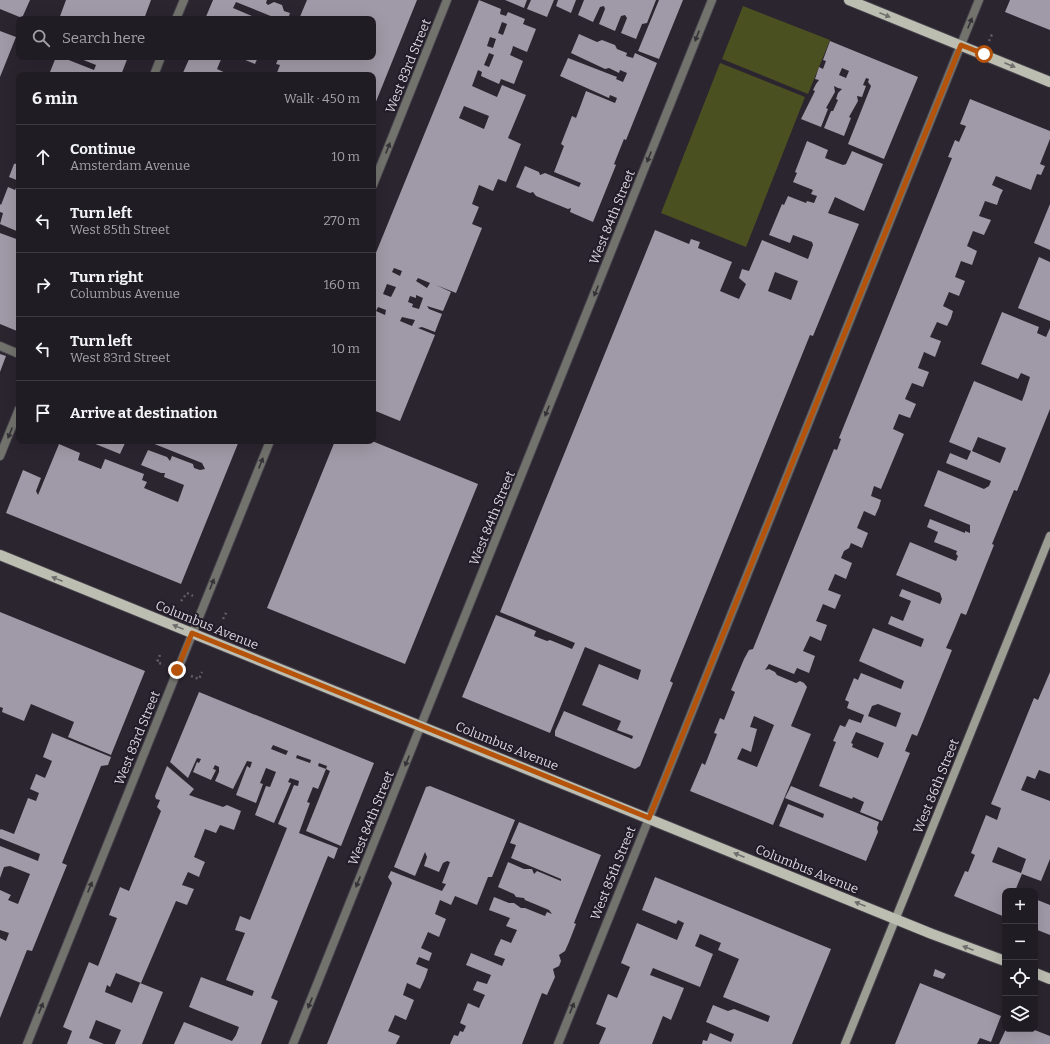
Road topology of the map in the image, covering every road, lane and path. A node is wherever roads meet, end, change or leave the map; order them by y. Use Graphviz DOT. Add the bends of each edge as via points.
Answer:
graph roads {
  1 [pos="184,0"];
  2 [pos="447,0"];
  3 [pos="712,0"];
  4 [pos="849,0"];
  5 [pos="979,0"];
  6 [pos="177,16"];
  7 [pos="993,32"];
  8 [pos="989,41"];
  9 [pos="961,45"];
  10 [pos="160,60"];
  11 [pos="155,72"];
  12 [pos="1050,82"];
  13 [pos="376,178"];
  14 [pos="0,346"];
  15 [pos="16,353"];
  16 [pos="16,416"];
  17 [pos="269,444"];
  18 [pos="0,456"];
  19 [pos="1050,536"];
  20 [pos="0,555"];
  21 [pos="194,596"];
  22 [pos="181,601"];
  23 [pos="227,611"];
  24 [pos="223,619"];
  25 [pos="192,633"];
  26 [pos="160,655"];
  27 [pos="165,666"];
  28 [pos="202,672"];
  29 [pos="191,676"];
  30 [pos="422,725"];
  31 [pos="649,818"];
  32 [pos="896,919"];
  33 [pos="1002,960"];
  34 [pos="1038,974"];
  35 [pos="1050,979"];
  36 [pos="27,1044"];
  37 [pos="293,1044"];
  38 [pos="558,1044"];
  39 [pos="845,1044"];
  1 -- 6 [label="street"];
  13 -- 2 [label="street, West 83rd Street, one-way"];
  3 -- 30 [label="street, West 84th Street, one-way"];
  4 -- 9 [label="main road, one-way"];
  9 -- 5 [label="street, West 85th Street, one-way"];
  7 -- 8 [label="path"];
  9 -- 12 [label="main road, one-way"];
  9 -- 31 [label="street, West 85th Street"];
  10 -- 11 [label="street"];
  14 -- 15 [label="street"];
  16 -- 18 [label="street, one-way"];
  25 -- 17 [label="street, West 83rd Street, one-way"];
  19 -- 32 [label="main road, West 86th Street"];
  25 -- 20 [label="main road, Columbus Avenue, one-way"];
  21 -- 22 [label="path" via="187,593"];
  23 -- 24 [label="path"];
  25 -- 30 [label="main road, Columbus Avenue"];
  36 -- 25 [label="street, West 83rd Street, one-way"];
  26 -- 27 [label="path" via="157,662"];
  28 -- 29 [label="path" via="199,679"];
  30 -- 31 [label="main road, Columbus Avenue"];
  30 -- 37 [label="street, West 84th Street, one-way"];
  32 -- 31 [label="main road, Columbus Avenue, one-way"];
  38 -- 31 [label="street, West 85th Street, one-way"];
  33 -- 32 [label="main road, Columbus Avenue, one-way"];
  32 -- 39 [label="main road, West 86th Street"];
  34 -- 35 [label="main road"];
}
